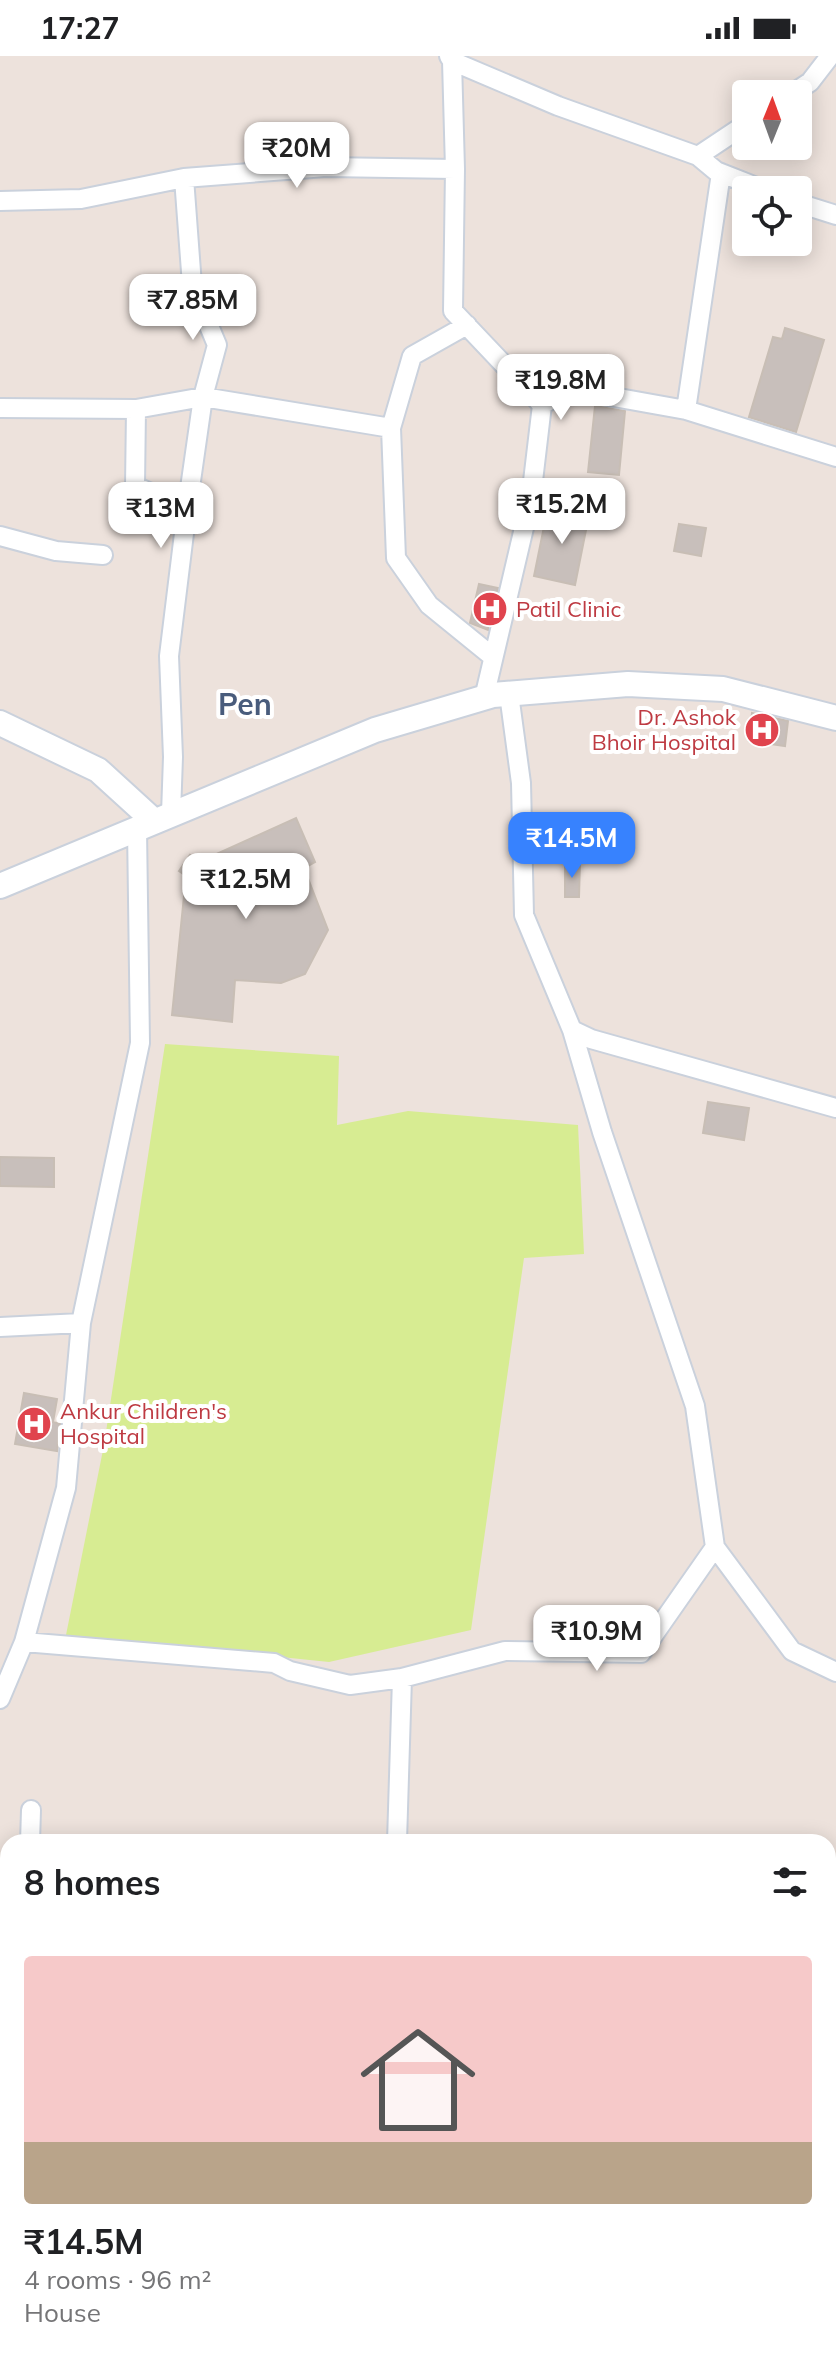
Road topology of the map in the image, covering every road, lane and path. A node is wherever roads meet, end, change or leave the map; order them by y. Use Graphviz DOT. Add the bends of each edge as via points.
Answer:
graph roads {
  1 [pos="830,56"];
  2 [pos="450,58"];
  3 [pos="812,80"];
  4 [pos="732,133"];
  5 [pos="698,156"];
  6 [pos="455,169"];
  7 [pos="721,173"];
  8 [pos="732,177"];
  9 [pos="184,178"];
  10 [pos="0,201"];
  11 [pos="812,207"];
  12 [pos="836,215"];
  13 [pos="467,325"];
  14 [pos="203,397"];
  15 [pos="542,405"];
  16 [pos="0,408"];
  17 [pos="136,409"];
  18 [pos="686,410"];
  19 [pos="391,428"];
  20 [pos="836,457"];
  21 [pos="187,509"];
  22 [pos="0,536"];
  23 [pos="103,555"];
  24 [pos="493,657"];
  25 [pos="509,694"];
  26 [pos="484,698"];
  27 [pos="836,718"];
  28 [pos="0,723"];
  29 [pos="154,821"];
  30 [pos="0,886"];
  31 [pos="572,1030"];
  32 [pos="836,1108"];
  33 [pos="81,1323"];
  34 [pos="0,1327"];
  35 [pos="715,1547"];
  36 [pos="24,1642"];
  37 [pos="836,1672"];
  38 [pos="402,1678"];
  39 [pos="0,1699"];
  40 [pos="31,1810"];
  41 [pos="30,1834"];
  42 [pos="397,1834"];
  1 -- 3 [label="street"];
  2 -- 5 [label="street" via="558,106"];
  2 -- 6 [label="street"];
  4 -- 5 [label="street"];
  5 -- 7 [label="street"];
  6 -- 9 [label="street" via="326,167"];
  6 -- 13 [label="street" via="453,311"];
  7 -- 8 [label="street"];
  7 -- 18 [label="street"];
  9 -- 10 [label="street" via="81,199"];
  9 -- 14 [label="street" via="192,285 217,345"];
  11 -- 12 [label="street"];
  13 -- 15 [label="street"];
  13 -- 19 [label="street" via="412,356"];
  14 -- 17 [label="street"];
  14 -- 19 [label="street"];
  14 -- 21 [label="street"];
  15 -- 18 [label="street" via="569,389"];
  15 -- 24 [label="street" via="531,498"];
  16 -- 17 [label="street"];
  17 -- 21 [label="street" via="135,486"];
  18 -- 20 [label="street"];
  19 -- 24 [label="street" via="396,558 429,605"];
  21 -- 29 [label="street" via="169,656 173,757"];
  22 -- 23 [label="street" via="56,551"];
  24 -- 26 [label="street"];
  25 -- 26 [label="main road"];
  25 -- 27 [label="main road" via="628,684 723,689"];
  25 -- 31 [label="street" via="521,783 524,915"];
  26 -- 29 [label="main road" via="375,730"];
  28 -- 29 [label="main road" via="98,770"];
  29 -- 30 [label="main road"];
  29 -- 33 [label="street" via="140,1043"];
  31 -- 32 [label="street"];
  31 -- 35 [label="street" via="695,1406"];
  33 -- 34 [label="street"];
  33 -- 36 [label="street" via="66,1488"];
  35 -- 37 [label="street" via="792,1651"];
  35 -- 38 [label="street" via="641,1653 505,1651"];
  36 -- 38 [label="street" via="274,1663 350,1685"];
  36 -- 39 [label="street"];
  38 -- 42 [label="street"];
  40 -- 41 [label="street"];
}
